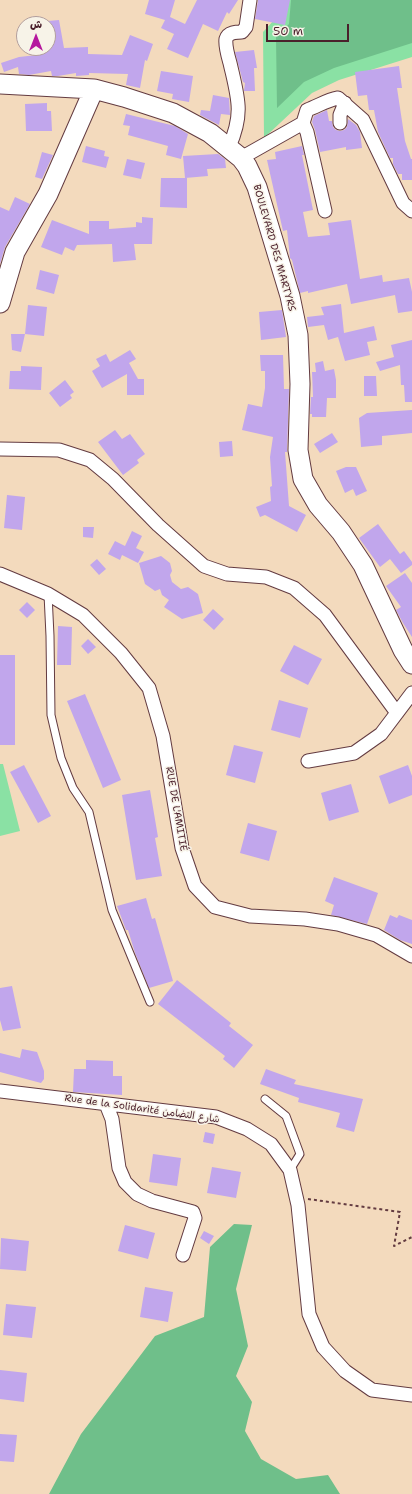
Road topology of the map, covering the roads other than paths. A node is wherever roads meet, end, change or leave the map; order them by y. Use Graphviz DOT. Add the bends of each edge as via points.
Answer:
graph roads {
  1 [pos="250,0"];
  2 [pos="0,84"];
  3 [pos="94,89"];
  4 [pos="345,103"];
  5 [pos="340,123"];
  6 [pos="303,124"];
  7 [pos="235,153"];
  8 [pos="325,212"];
  9 [pos="412,212"];
  10 [pos="0,303"];
  11 [pos="0,449"];
  12 [pos="0,574"];
  13 [pos="48,594"];
  14 [pos="412,664"];
  15 [pos="412,693"];
  16 [pos="397,713"];
  17 [pos="308,761"];
  18 [pos="412,956"];
  19 [pos="150,1002"];
  20 [pos="0,1091"];
  21 [pos="265,1099"];
  22 [pos="106,1104"];
  23 [pos="290,1170"];
  24 [pos="183,1255"];
  25 [pos="412,1395"];
  1 -- 7 [label="street" via="246,27 242,32 231,33 226,40 238,102"];
  2 -- 3 [label="main road, BOULEVARD DES MARTYRS"];
  3 -- 7 [label="main road, BOULEVARD DES MARTYRS" via="173,113 210,133"];
  3 -- 10 [label="main road" via="48,194 15,252"];
  4 -- 5 [label="street"];
  4 -- 6 [label="street" via="338,98 307,110"];
  4 -- 9 [label="street" via="363,120 403,203"];
  6 -- 7 [label="street"];
  6 -- 8 [label="street" via="308,132"];
  7 -- 14 [label="main road, BOULEVARD DES MARTYRS" via="247,166 257,187 290,296 298,334 298,450 303,479 318,505 341,532 363,565"];
  11 -- 16 [label="street" via="59,450 90,460 114,479 158,525 204,566 227,574 266,577 294,588 325,615"];
  12 -- 13 [label="street, RUE DE L'AMITIÉ"];
  13 -- 18 [label="street, RUE DE L'AMITIÉ" via="83,615 122,653 148,688 163,736 182,848 195,886 215,907 250,916 338,924 376,935"];
  13 -- 19 [label="lane" via="51,715 61,758 73,788 89,812 112,910"];
  15 -- 16 [label="street"];
  16 -- 17 [label="street" via="381,734 354,753"];
  20 -- 22 [label="street, Rue de la Solidarité شارع التضامن"];
  21 -- 23 [label="lane" via="286,1116 300,1154"];
  22 -- 23 [label="street, Rue de la Solidarité شارع التضامن" via="216,1117 247,1128 270,1144"];
  22 -- 24 [label="street" via="112,1119 119,1168 125,1182 137,1194 152,1201 193,1212 195,1218"];
  23 -- 25 [label="street, Rue de la Solidarité شارع التضامن" via="296,1197 309,1314 323,1347 345,1371 372,1390"];
}
